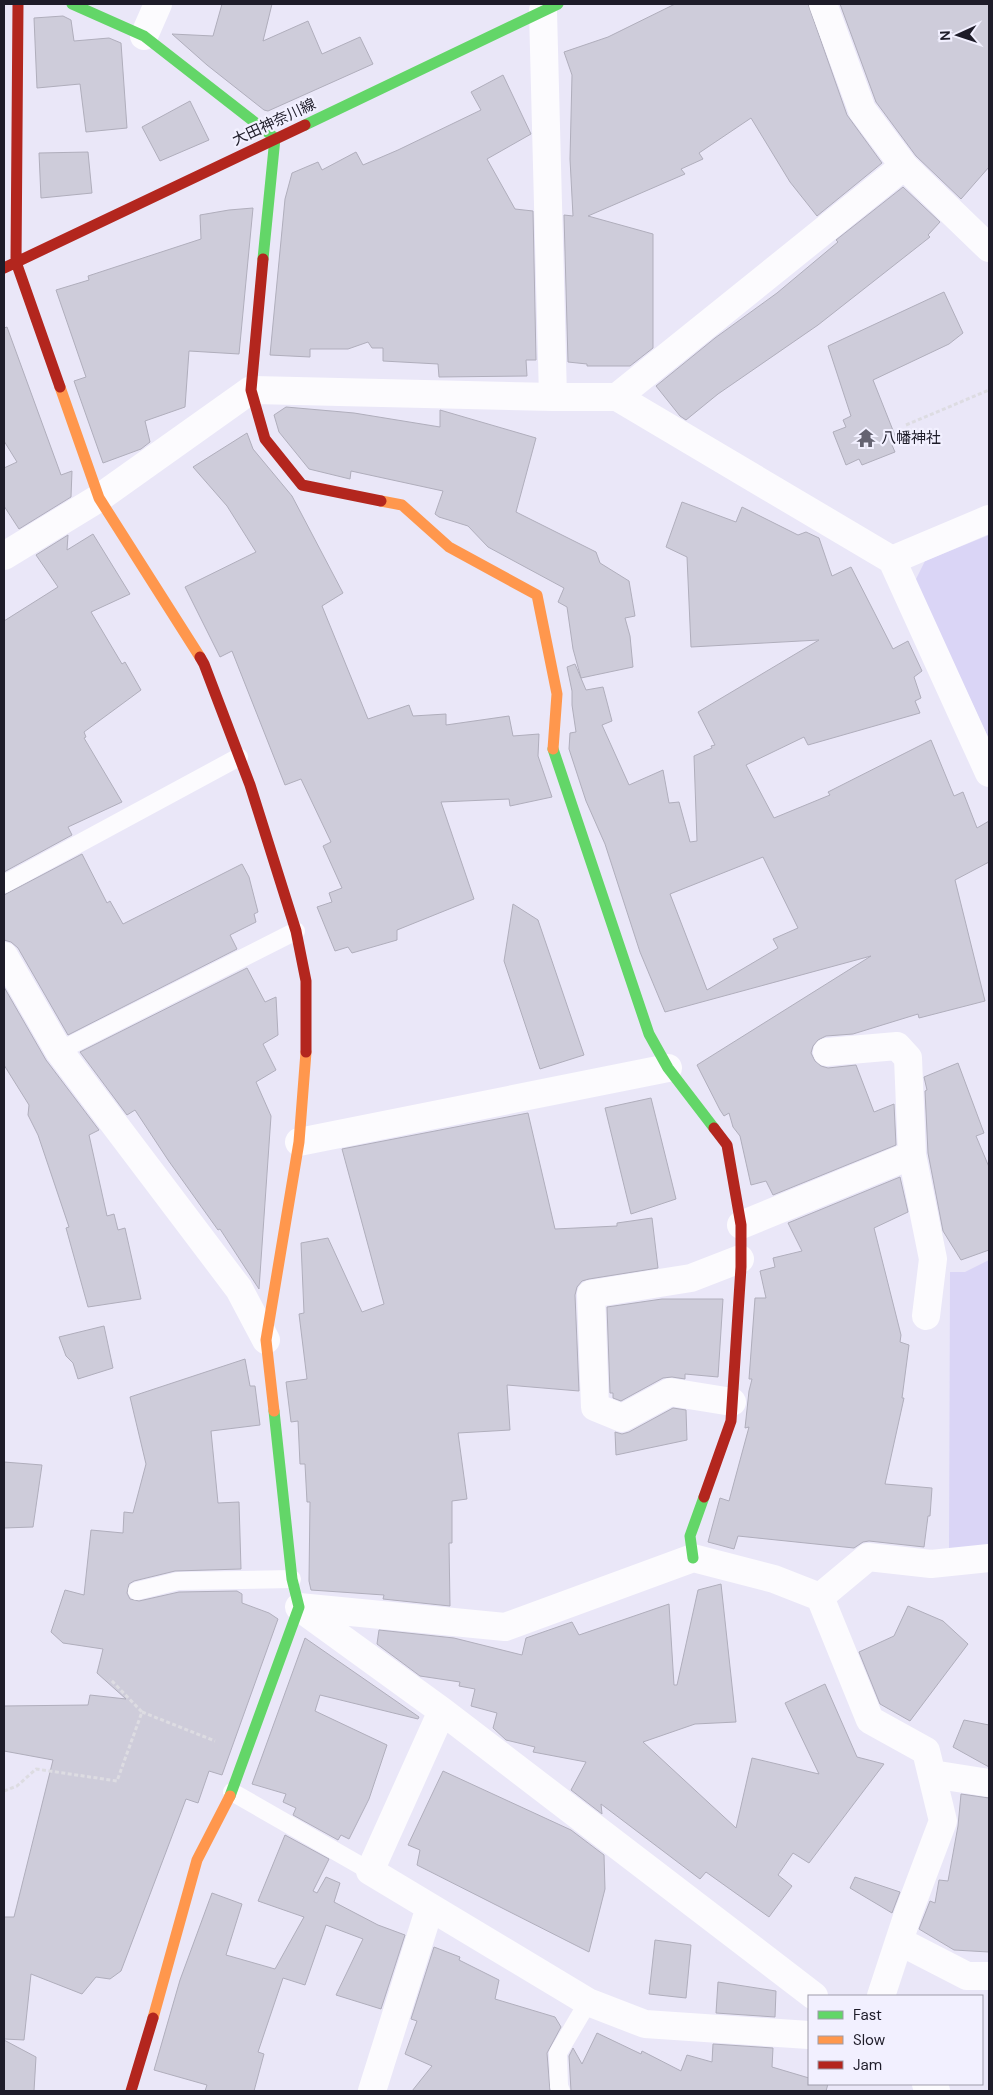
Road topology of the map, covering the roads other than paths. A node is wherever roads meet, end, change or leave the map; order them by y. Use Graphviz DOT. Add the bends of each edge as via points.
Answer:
graph roads {
  1 [pos="18,4"];
  2 [pos="72,4"];
  3 [pos="158,4"];
  4 [pos="823,4"];
  5 [pos="550,7"];
  6 [pos="144,36"];
  7 [pos="275,138"];
  8 [pos="904,166"];
  9 [pos="989,248"];
  10 [pos="16,262"];
  11 [pos="4,268"];
  12 [pos="251,390"];
  13 [pos="553,397"];
  14 [pos="617,397"];
  15 [pos="99,498"];
  16 [pos="989,519"];
  17 [pos="4,556"];
  18 [pos="892,560"];
  19 [pos="239,757"];
  20 [pos="989,773"];
  21 [pos="4,884"];
  22 [pos="296,930"];
  23 [pos="4,956"];
  24 [pos="59,1051"];
  25 [pos="827,1052"];
  26 [pos="668,1068"];
  27 [pos="299,1142"];
  28 [pos="912,1155"];
  29 [pos="741,1225"];
  30 [pos="740,1259"];
  31 [pos="926,1316"];
  32 [pos="266,1340"];
  33 [pos="732,1402"];
  34 [pos="694,1558"];
  35 [pos="989,1558"];
  36 [pos="292,1579"];
  37 [pos="137,1591"];
  38 [pos="820,1597"];
  39 [pos="299,1608"];
  40 [pos="442,1711"];
  41 [pos="932,1774"];
  42 [pos="989,1783"];
  43 [pos="232,1792"];
  44 [pos="370,1871"];
  45 [pos="430,1907"];
  46 [pos="899,1941"];
  47 [pos="989,1976"];
  48 [pos="813,1995"];
  49 [pos="881,1995"];
  50 [pos="588,2002"];
  51 [pos="808,2035"];
  52 [pos="131,2091"];
  53 [pos="372,2091"];
  54 [pos="561,2091"];
  1 -- 10 [label="street"];
  2 -- 6 [label="street"];
  3 -- 6 [label="street"];
  4 -- 8 [label="street" via="862,110"];
  5 -- 7 [label="street, 大田神奈川線"];
  5 -- 13 [label="street"];
  6 -- 7 [label="street"];
  7 -- 10 [label="street, 大田神奈川線"];
  7 -- 12 [label="street"];
  8 -- 9 [label="street"];
  8 -- 14 [label="street"];
  10 -- 11 [label="street, 大田神奈川線"];
  10 -- 15 [label="street"];
  12 -- 13 [label="street"];
  12 -- 15 [label="street"];
  12 -- 26 [label="street" via="265,439 302,485 402,505 449,547 536,595 557,694 553,751 649,1034"];
  13 -- 14 [label="street"];
  14 -- 18 [label="street"];
  15 -- 17 [label="street"];
  15 -- 19 [label="street" via="204,664"];
  16 -- 18 [label="street"];
  18 -- 20 [label="street"];
  19 -- 21 [label="lane"];
  19 -- 22 [label="street"];
  22 -- 24 [label="lane"];
  22 -- 27 [label="street" via="306,980 307,1038"];
  23 -- 24 [label="street"];
  24 -- 32 [label="street" via="239,1289"];
  25 -- 28 [label="street" via="897,1046 908,1058"];
  26 -- 27 [label="street"];
  26 -- 29 [label="street" via="727,1145"];
  27 -- 32 [label="street"];
  28 -- 29 [label="street"];
  28 -- 31 [label="street" via="933,1259"];
  29 -- 30 [label="street"];
  30 -- 33 [label="street"];
  30 -- 33 [label="street" via="691,1278 591,1294 595,1407 622,1418 670,1392"];
  32 -- 36 [label="street"];
  33 -- 34 [label="street" via="731,1420 690,1536"];
  34 -- 38 [label="street" via="774,1579"];
  34 -- 39 [label="street" via="505,1627"];
  35 -- 38 [label="street" via="931,1564 868,1557"];
  36 -- 37 [label="lane" via="178,1581"];
  36 -- 39 [label="street"];
  38 -- 41 [label="street" via="870,1720 926,1751"];
  39 -- 40 [label="street"];
  39 -- 43 [label="street"];
  40 -- 44 [label="street"];
  40 -- 48 [label="street"];
  41 -- 42 [label="street"];
  41 -- 46 [label="street" via="943,1821"];
  43 -- 44 [label="lane"];
  43 -- 52 [label="street" via="197,1860"];
  44 -- 45 [label="street"];
  45 -- 50 [label="street"];
  45 -- 53 [label="street"];
  46 -- 47 [label="street" via="967,1976"];
  46 -- 49 [label="street"];
  50 -- 51 [label="street" via="645,2024"];
  50 -- 54 [label="lane" via="558,2053"];
}
